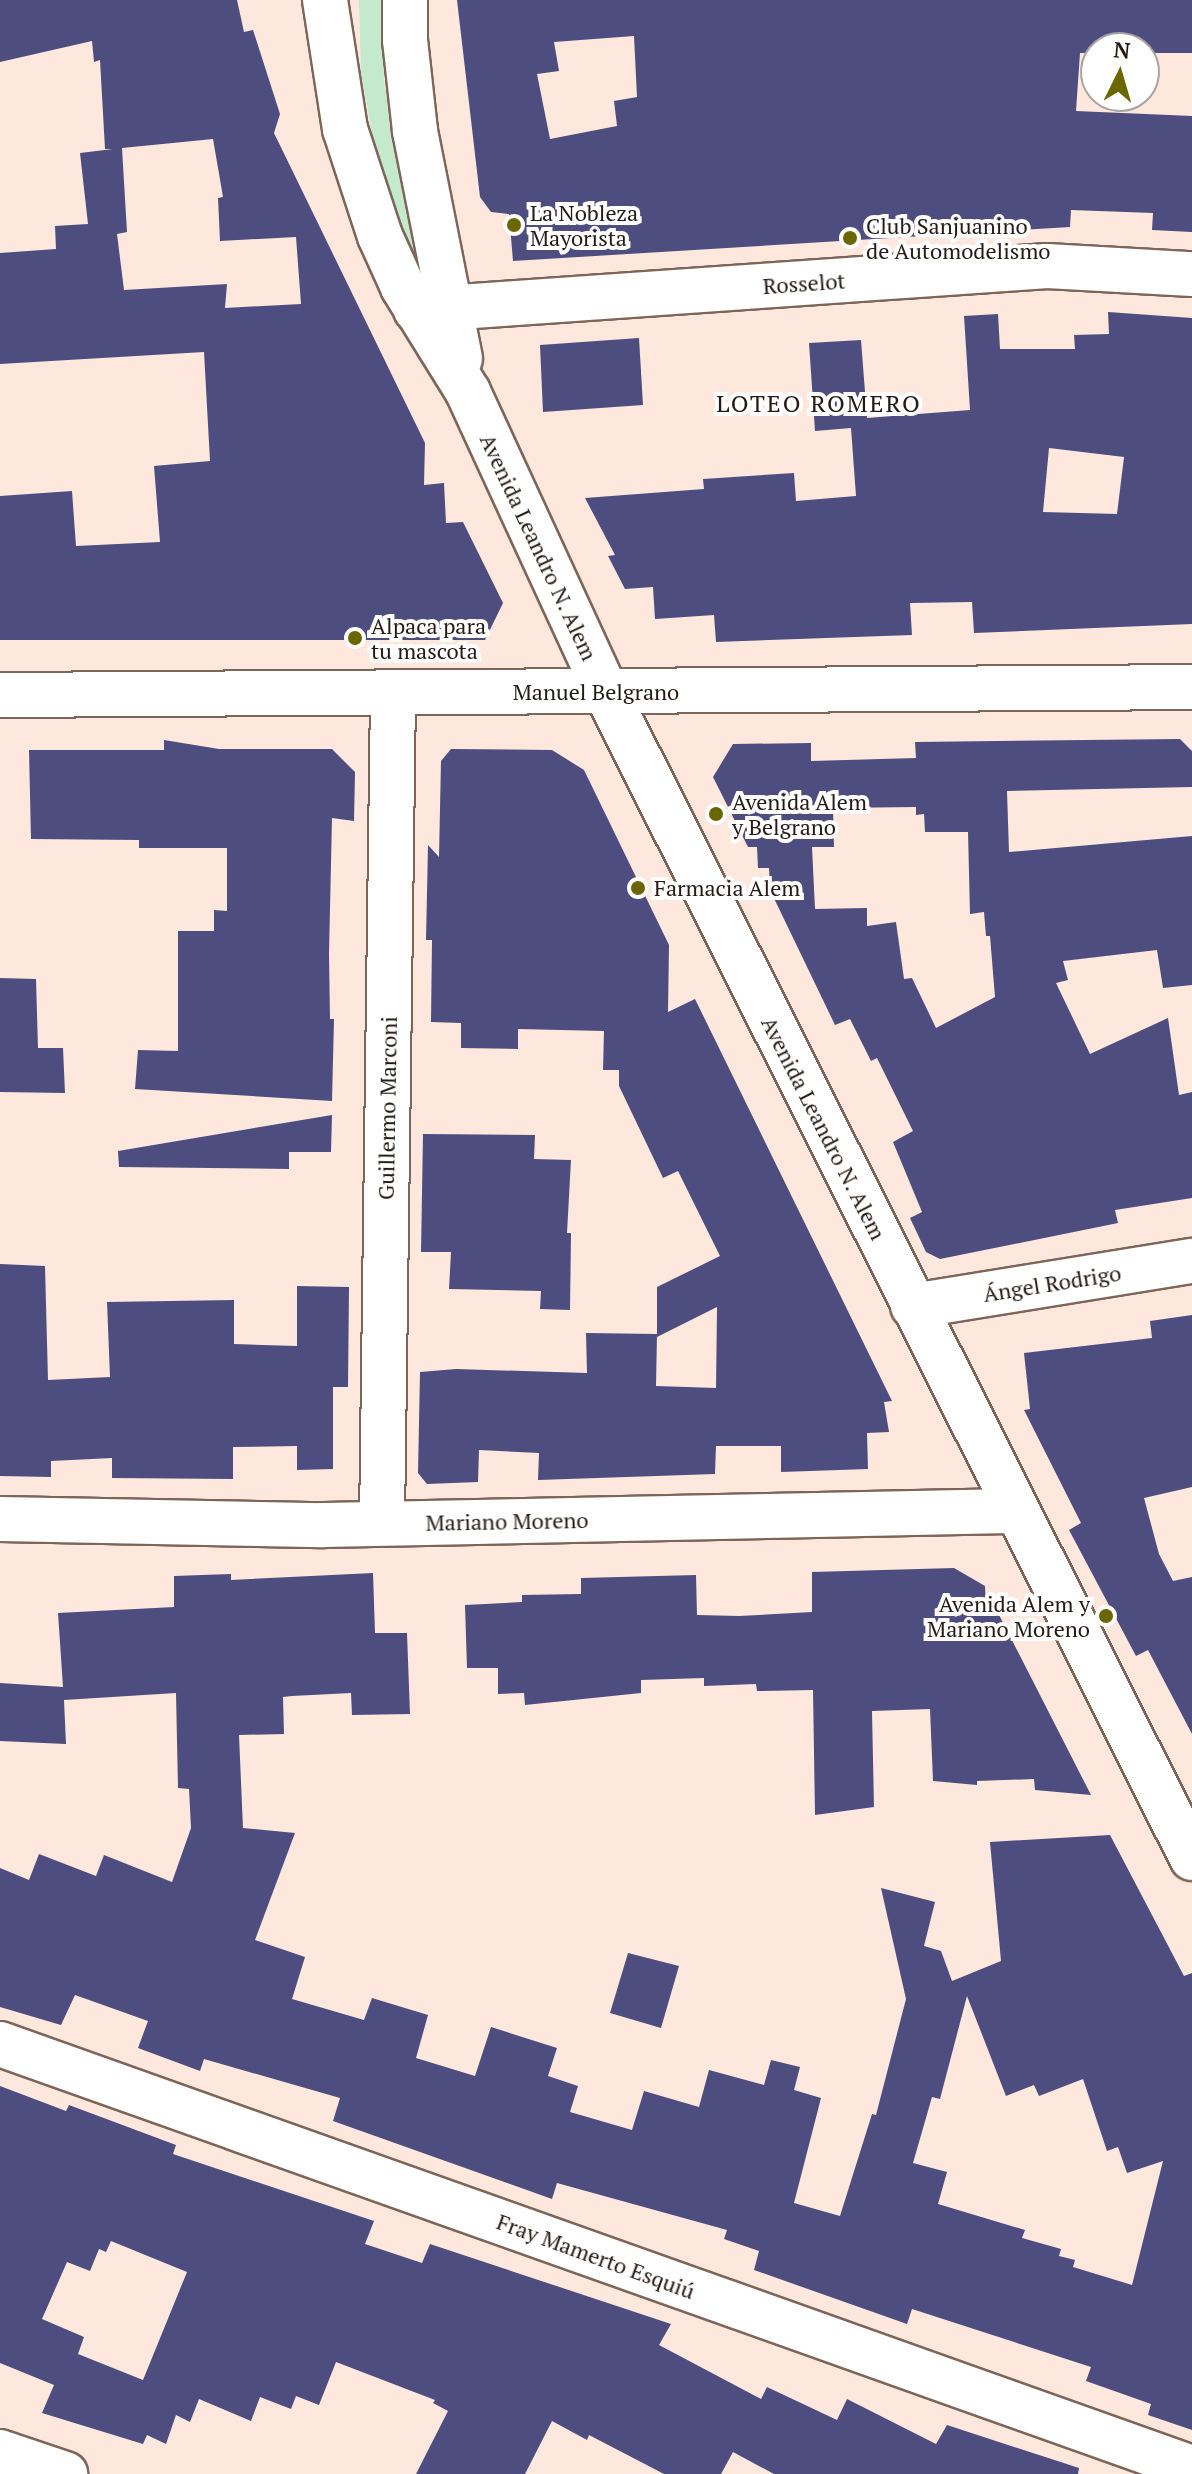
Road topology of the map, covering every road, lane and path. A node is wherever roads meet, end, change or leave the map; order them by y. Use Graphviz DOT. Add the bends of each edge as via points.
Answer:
graph roads {
  1 [pos="298,0"];
  2 [pos="325,0"];
  3 [pos="405,0"];
  4 [pos="334,74"];
  5 [pos="1192,274"];
  6 [pos="433,309"];
  7 [pos="1192,687"];
  8 [pos="606,692"];
  9 [pos="393,693"];
  10 [pos="0,695"];
  11 [pos="1192,1261"];
  12 [pos="913,1306"];
  13 [pos="1015,1511"];
  14 [pos="0,1519"];
  15 [pos="382,1523"];
  16 [pos="1192,1858"];
  17 [pos="0,2044"];
  18 [pos="0,2452"];
  19 [pos="1192,2468"];
  20 [pos="65,2474"];
  1 -- 4 [label="street, Avenida Leandro N. Alem"];
  2 -- 4 [label="street, Avenida Leandro N. Alem"];
  3 -- 6 [label="street, Avenida Leandro N. Alem"];
  4 -- 6 [label="street, Avenida Leandro N. Alem" via="380,236"];
  5 -- 6 [label="street, Rosselot" via="1047,266"];
  6 -- 8 [label="street, Avenida Leandro N. Alem"];
  7 -- 8 [label="street, Manuel Belgrano"];
  8 -- 9 [label="street, Manuel Belgrano"];
  8 -- 12 [label="street, Avenida Leandro N. Alem"];
  9 -- 10 [label="street, Manuel Belgrano"];
  9 -- 15 [label="street, Guillermo Marconi"];
  11 -- 12 [label="street, Ángel Rodrigo"];
  12 -- 13 [label="street, Avenida Leandro N. Alem"];
  13 -- 15 [label="street, Mariano Moreno"];
  13 -- 16 [label="street, Avenida Leandro N. Alem"];
  14 -- 15 [label="street, Mariano Moreno"];
  17 -- 19 [label="street, Fray Mamerto Esquiú"];
  18 -- 20 [label="street"];
}
